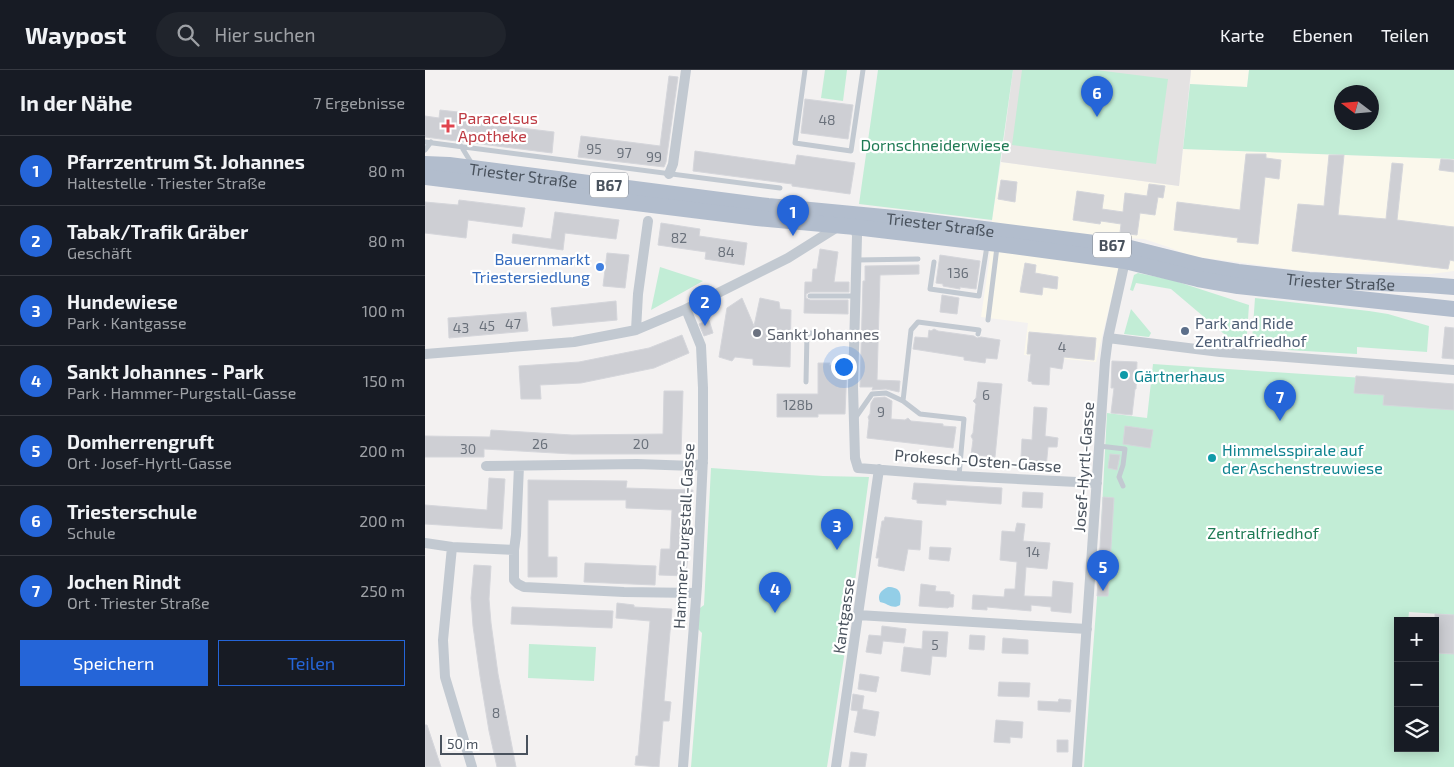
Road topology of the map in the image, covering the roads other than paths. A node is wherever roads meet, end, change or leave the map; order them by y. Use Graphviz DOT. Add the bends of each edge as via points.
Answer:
graph roads {
  1 [pos="685,70"];
  2 [pos="805,70"];
  3 [pos="863,70"];
  4 [pos="428,142"];
  5 [pos="461,146"];
  6 [pos="425,150"];
  7 [pos="425,164"];
  8 [pos="476,168"];
  9 [pos="669,174"];
  10 [pos="425,177"];
  11 [pos="780,188"];
  12 [pos="647,221"];
  13 [pos="847,227"];
  14 [pos="992,244"];
  15 [pos="918,259"];
  16 [pos="856,260"];
  17 [pos="1125,261"];
  18 [pos="934,262"];
  19 [pos="1454,287"];
  20 [pos="810,296"];
  21 [pos="855,296"];
  22 [pos="686,308"];
  23 [pos="1454,309"];
  24 [pos="988,320"];
  25 [pos="636,330"];
  26 [pos="855,334"];
  27 [pos="978,334"];
  28 [pos="1108,338"];
  29 [pos="425,354"];
  30 [pos="1454,370"];
  31 [pos="806,382"];
  32 [pos="903,401"];
  33 [pos="854,420"];
  34 [pos="1099,446"];
  35 [pos="703,463"];
  36 [pos="486,466"];
  37 [pos="519,466"];
  38 [pos="879,469"];
  39 [pos="959,476"];
  40 [pos="1097,483"];
  41 [pos="1123,486"];
  42 [pos="425,543"];
  43 [pos="453,547"];
  44 [pos="514,550"];
  45 [pos="696,593"];
  46 [pos="859,615"];
  47 [pos="1087,629"];
  48 [pos="471,767"];
  49 [pos="683,767"];
  50 [pos="835,767"];
  51 [pos="1077,767"];
  1 -- 9 [label="street"];
  2 -- 3 [label="lane" via="795,143 851,151"];
  4 -- 5 [label="lane"];
  4 -- 6 [label="lane"];
  5 -- 8 [label="lane"];
  5 -- 9 [label="lane"];
  7 -- 8 [label="main road, Triester Straße / B67"];
  8 -- 19 [label="main road, Triester Straße / B67" via="1126,247 1238,272 1309,280"];
  9 -- 11 [label="lane"];
  10 -- 13 [label="main road, Triester Straße / B67"];
  12 -- 25 [label="street"];
  13 -- 14 [label="main road, Triester Straße / B67"];
  13 -- 16 [label="street" via="857,236"];
  13 -- 22 [label="street"];
  14 -- 17 [label="main road, Triester Straße / B67"];
  14 -- 18 [label="lane" via="979,296 930,289"];
  14 -- 24 [label="lane"];
  15 -- 16 [label="lane"];
  16 -- 21 [label="street"];
  17 -- 23 [label="main road, Triester Straße / B67" via="1238,286"];
  17 -- 28 [label="street, Josef-Hyrtl-Gasse"];
  20 -- 21 [label="lane"];
  21 -- 26 [label="street"];
  22 -- 25 [label="street"];
  22 -- 35 [label="street, Hammer-Purgstall-Gasse" via="701,346"];
  25 -- 29 [label="street" via="574,342"];
  26 -- 31 [label="lane" via="807,333"];
  26 -- 33 [label="street"];
  27 -- 32 [label="lane" via="979,330 917,322 911,330"];
  28 -- 30 [label="street" via="1220,352"];
  28 -- 34 [label="street, Josef-Hyrtl-Gasse"];
  32 -- 33 [label="lane" via="886,393 872,394"];
  32 -- 39 [label="lane" via="920,414 964,419"];
  33 -- 38 [label="street, Prokesch-Osten-Gasse" via="858,468"];
  34 -- 40 [label="street, Josef-Hyrtl-Gasse"];
  34 -- 41 [label="lane" via="1125,449 1119,477"];
  35 -- 37 [label="street" via="694,466"];
  35 -- 45 [label="street, Hammer-Purgstall-Gasse"];
  36 -- 37 [label="street"];
  37 -- 44 [label="street"];
  38 -- 39 [label="street, Prokesch-Osten-Gasse"];
  38 -- 46 [label="street, Kantgasse"];
  39 -- 40 [label="street, Prokesch-Osten-Gasse"];
  40 -- 47 [label="street, Josef-Hyrtl-Gasse"];
  42 -- 43 [label="street"];
  43 -- 44 [label="street"];
  43 -- 48 [label="street" via="443,640 445,677"];
  44 -- 45 [label="street" via="514,580 524,587"];
  45 -- 49 [label="street, Hammer-Purgstall-Gasse"];
  46 -- 47 [label="street"];
  46 -- 50 [label="street, Kantgasse"];
  47 -- 51 [label="street, Josef-Hyrtl-Gasse"];
}
